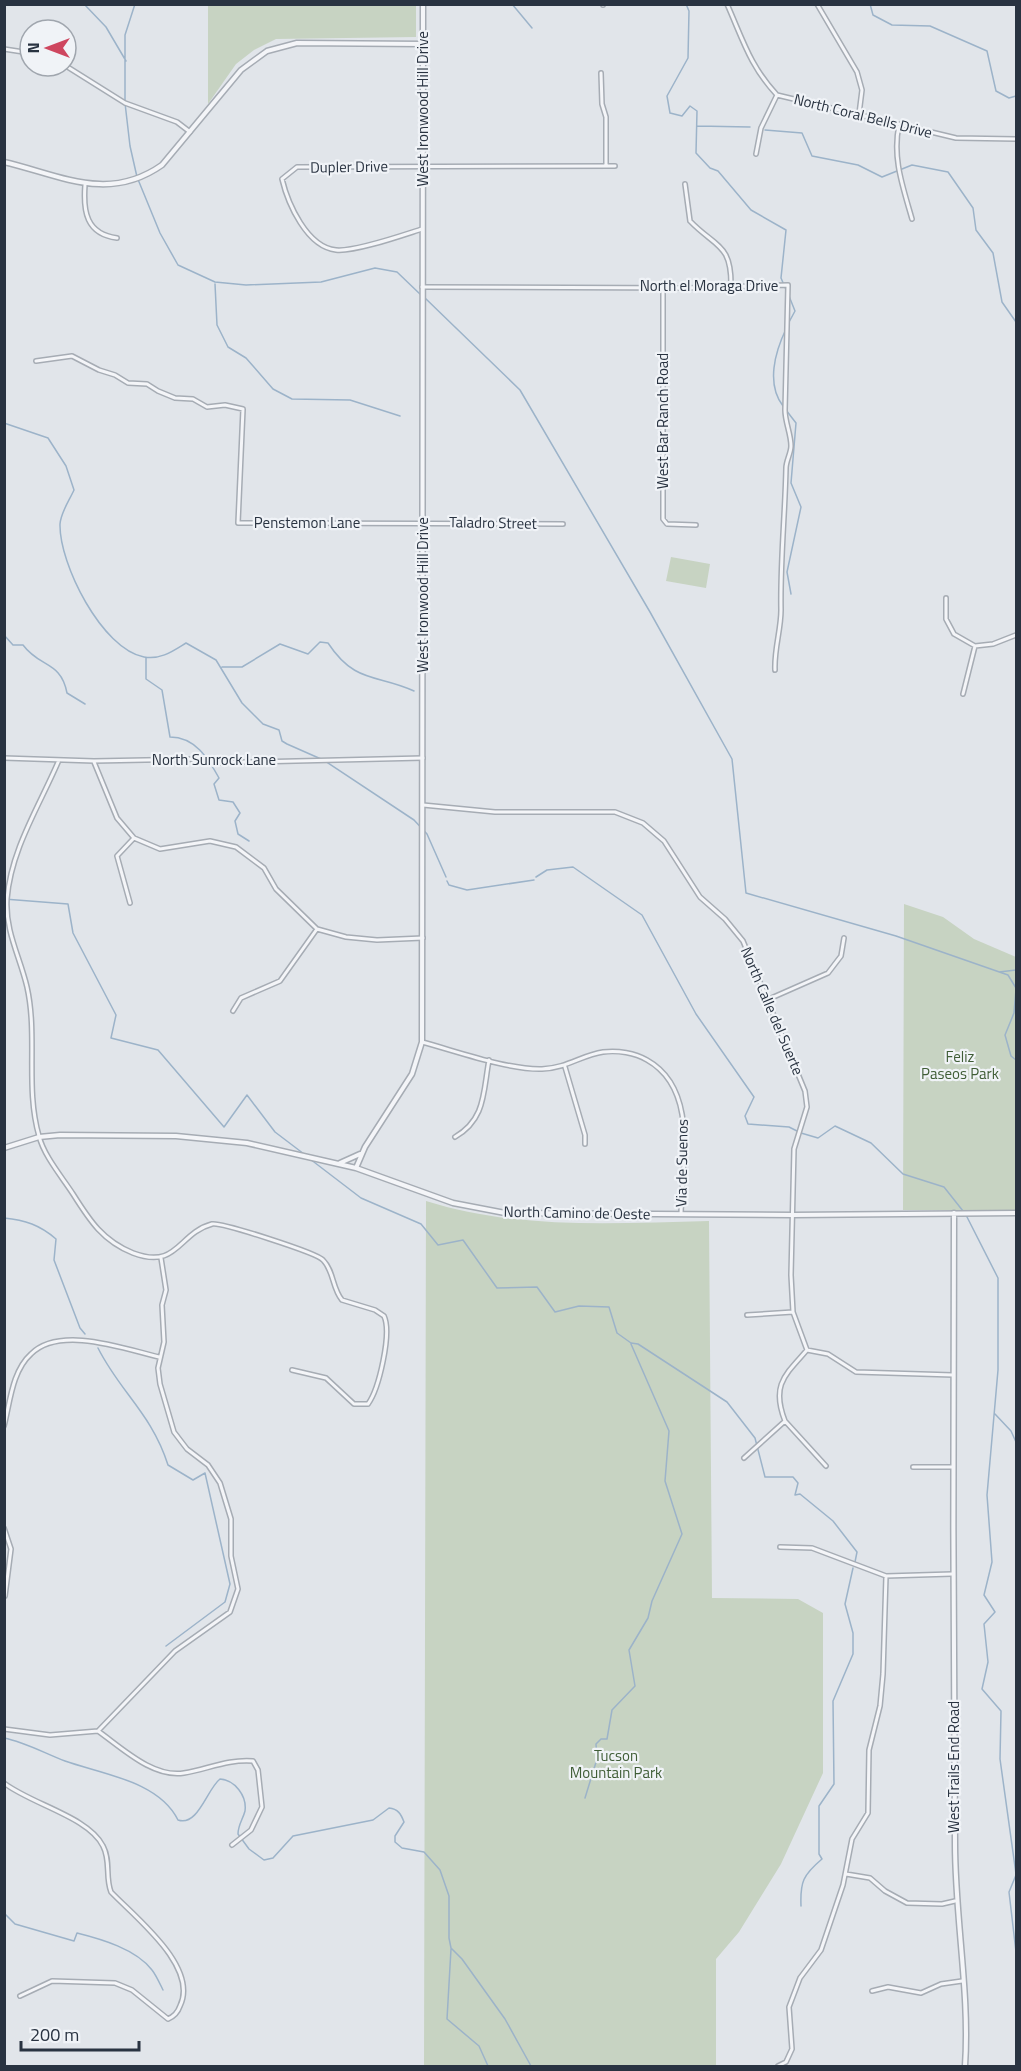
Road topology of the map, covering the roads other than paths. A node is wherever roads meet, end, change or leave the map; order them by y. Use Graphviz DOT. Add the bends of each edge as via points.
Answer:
graph roads {
  1 [pos="423,4"];
  2 [pos="727,4"];
  3 [pos="817,4"];
  4 [pos="423,44"];
  5 [pos="601,73"];
  6 [pos="78,74"];
  7 [pos="777,95"];
  8 [pos="859,114"];
  9 [pos="899,125"];
  10 [pos="190,132"];
  11 [pos="1017,139"];
  12 [pos="756,153"];
  13 [pos="5,163"];
  14 [pos="422,166"];
  15 [pos="606,166"];
  16 [pos="615,166"];
  17 [pos="685,184"];
  18 [pos="85,185"];
  19 [pos="912,219"];
  20 [pos="422,229"];
  21 [pos="117,238"];
  22 [pos="422,287"];
  23 [pos="663,288"];
  24 [pos="731,288"];
  25 [pos="36,361"];
  26 [pos="423,522"];
  27 [pos="563,524"];
  28 [pos="696,525"];
  29 [pos="946,598"];
  30 [pos="1017,635"];
  31 [pos="975,646"];
  32 [pos="775,670"];
  33 [pos="963,694"];
  34 [pos="4,758"];
  35 [pos="423,758"];
  36 [pos="59,760"];
  37 [pos="94,761"];
  38 [pos="423,805"];
  39 [pos="134,838"];
  40 [pos="130,903"];
  41 [pos="317,929"];
  42 [pos="423,938"];
  43 [pos="844,938"];
  44 [pos="769,999"];
  45 [pos="233,1011"];
  46 [pos="422,1042"];
  47 [pos="489,1060"];
  48 [pos="565,1067"];
  49 [pos="39,1137"];
  50 [pos="454,1137"];
  51 [pos="585,1144"];
  52 [pos="4,1148"];
  53 [pos="363,1152"];
  54 [pos="337,1164"];
  55 [pos="356,1168"];
  56 [pos="954,1213"];
  57 [pos="1017,1213"];
  58 [pos="681,1214"];
  59 [pos="793,1215"];
  60 [pos="160,1258"];
  61 [pos="793,1312"];
  62 [pos="747,1315"];
  63 [pos="807,1350"];
  64 [pos="159,1357"];
  65 [pos="292,1370"];
  66 [pos="953,1375"];
  67 [pos="784,1421"];
  68 [pos="4,1426"];
  69 [pos="744,1458"];
  70 [pos="826,1466"];
  71 [pos="914,1467"];
  72 [pos="953,1467"];
  73 [pos="4,1528"];
  74 [pos="780,1547"];
  75 [pos="952,1574"];
  76 [pos="886,1576"];
  77 [pos="5,1596"];
  78 [pos="4,1729"];
  79 [pos="98,1731"];
  80 [pos="4,1783"];
  81 [pos="232,1845"];
  82 [pos="846,1874"];
  83 [pos="955,1901"];
  84 [pos="962,1981"];
  85 [pos="872,1991"];
  86 [pos="20,1996"];
  87 [pos="778,2067"];
  88 [pos="965,2067"];
  1 -- 4 [label="street, West Ironwood Hill Drive"];
  2 -- 7 [label="street, North Coral Bells Drive" via="751,61"];
  3 -- 8 [label="street" via="857,72 862,90"];
  4 -- 10 [label="street" via="280,46 241,70"];
  4 -- 14 [label="street, West Ironwood Hill Drive"];
  5 -- 15 [label="street"];
  6 -- 10 [label="street" via="125,103 177,122"];
  7 -- 8 [label="street, North Coral Bells Drive"];
  7 -- 12 [label="street" via="761,128"];
  8 -- 9 [label="street, North Coral Bells Drive"];
  9 -- 11 [label="street, North Coral Bells Drive" via="956,138"];
  9 -- 19 [label="street" via="896,159"];
  10 -- 18 [label="street" via="162,165 148,173 113,184"];
  13 -- 18 [label="street"];
  14 -- 15 [label="street"];
  14 -- 20 [label="street, West Ironwood Hill Drive"];
  14 -- 20 [label="street, Dupler Drive" via="297,168 282,179 287,200 308,235 335,250"];
  15 -- 16 [label="street"];
  17 -- 24 [label="street" via="690,221 726,253 732,267"];
  18 -- 21 [label="street" via="83,202 89,223 103,235"];
  20 -- 22 [label="street, West Ironwood Hill Drive"];
  22 -- 23 [label="street, North el Moraga Drive"];
  22 -- 26 [label="street, West Ironwood Hill Drive"];
  23 -- 24 [label="street, North el Moraga Drive"];
  23 -- 28 [label="street, West Bar Ranch Road" via="663,519 667,524"];
  24 -- 32 [label="street, North el Moraga Drive" via="788,285 785,410 791,446 786,464 786,521 782,533 781,612"];
  25 -- 26 [label="street, Penstemon Lane" via="72,356 128,383 147,384 175,398 193,399 207,407 243,409 238,523"];
  26 -- 27 [label="street, Taladro Street"];
  26 -- 35 [label="street, West Ironwood Hill Drive"];
  29 -- 31 [label="street" via="946,619 954,634"];
  30 -- 31 [label="street"];
  31 -- 33 [label="street"];
  34 -- 36 [label="street, North Sunrock Lane"];
  35 -- 37 [label="street, North Sunrock Lane" via="207,763 197,759"];
  35 -- 38 [label="street, West Ironwood Hill Drive"];
  36 -- 37 [label="street, North Sunrock Lane"];
  36 -- 49 [label="street" via="18,847 7,900 12,943 27,986"];
  37 -- 39 [label="street" via="117,818"];
  38 -- 42 [label="street, West Ironwood Hill Drive"];
  38 -- 44 [label="street, North Calle del Suerte" via="495,812 615,812 644,823 664,841 700,897 743,941"];
  39 -- 40 [label="street" via="117,856"];
  39 -- 41 [label="street" via="160,849 210,841 236,847 264,868 276,889"];
  41 -- 42 [label="street" via="346,938"];
  41 -- 45 [label="street" via="280,981 241,998"];
  42 -- 46 [label="street, West Ironwood Hill Drive"];
  43 -- 44 [label="street" via="841,956 828,973"];
  44 -- 59 [label="street, North Calle del Suerte" via="805,1091 807,1107 794,1149"];
  46 -- 47 [label="street"];
  46 -- 53 [label="street, West Ironwood Hill Drive" via="412,1074"];
  47 -- 48 [label="street" via="540,1069"];
  47 -- 50 [label="street" via="479,1115 470,1128"];
  48 -- 51 [label="street"];
  48 -- 58 [label="street, Via de Suenos" via="603,1052 636,1053 662,1069 675,1086 683,1111"];
  49 -- 52 [label="street, North Camino de Oeste"];
  49 -- 54 [label="street, North Camino de Oeste" via="226,1139"];
  49 -- 60 [label="street" via="99,1233 135,1253"];
  53 -- 54 [label="street"];
  53 -- 55 [label="street, West Ironwood Hill Drive"];
  54 -- 55 [label="street, North Camino de Oeste"];
  55 -- 58 [label="street, North Camino de Oeste" via="453,1203 506,1213"];
  56 -- 57 [label="street, North Camino de Oeste"];
  56 -- 59 [label="street, North Camino de Oeste"];
  56 -- 66 [label="street, West Trails End Road"];
  58 -- 59 [label="street, North Camino de Oeste"];
  59 -- 61 [label="street, North Calle del Suerte"];
  60 -- 64 [label="street" via="166,1290 162,1305 164,1342"];
  60 -- 65 [label="street" via="216,1223 228,1225 323,1258 342,1300 381,1312 387,1326 381,1366 368,1404 354,1404 334,1382 318,1374"];
  61 -- 62 [label="street"];
  61 -- 63 [label="street, North Calle del Suerte"];
  63 -- 66 [label="street" via="828,1354 856,1372"];
  63 -- 67 [label="street" via="783,1378 778,1405"];
  64 -- 68 [label="street" via="87,1340 53,1342 31,1353 15,1380"];
  64 -- 79 [label="street" via="158,1375 174,1432 216,1476 230,1514 237,1598 230,1612 175,1651"];
  66 -- 72 [label="street, West Trails End Road"];
  67 -- 69 [label="street"];
  67 -- 70 [label="street"];
  71 -- 72 [label="street"];
  72 -- 75 [label="street, West Trails End Road"];
  73 -- 77 [label="street" via="10,1549"];
  74 -- 76 [label="street" via="812,1548"];
  75 -- 76 [label="street"];
  75 -- 83 [label="street, West Trails End Road"];
  76 -- 82 [label="street" via="880,1706 869,1750 869,1807 852,1839"];
  78 -- 79 [label="street" via="50,1735"];
  79 -- 81 [label="street" via="146,1764 167,1772 184,1773 219,1763 253,1761 258,1770 262,1807 251,1830"];
  80 -- 86 [label="street" via="97,1836 108,1860 111,1892 171,1954 184,1980 184,1998 178,2011 168,2019 132,1990 115,1983 52,1981"];
  82 -- 83 [label="street" via="870,1878 907,1903"];
  82 -- 87 [label="street" via="821,1950 800,1978 789,2007 792,2049 786,2062"];
  83 -- 84 [label="street, West Trails End Road"];
  84 -- 85 [label="street" via="941,1984 921,1993 888,1987"];
  84 -- 88 [label="street, West Trails End Road"];
}
